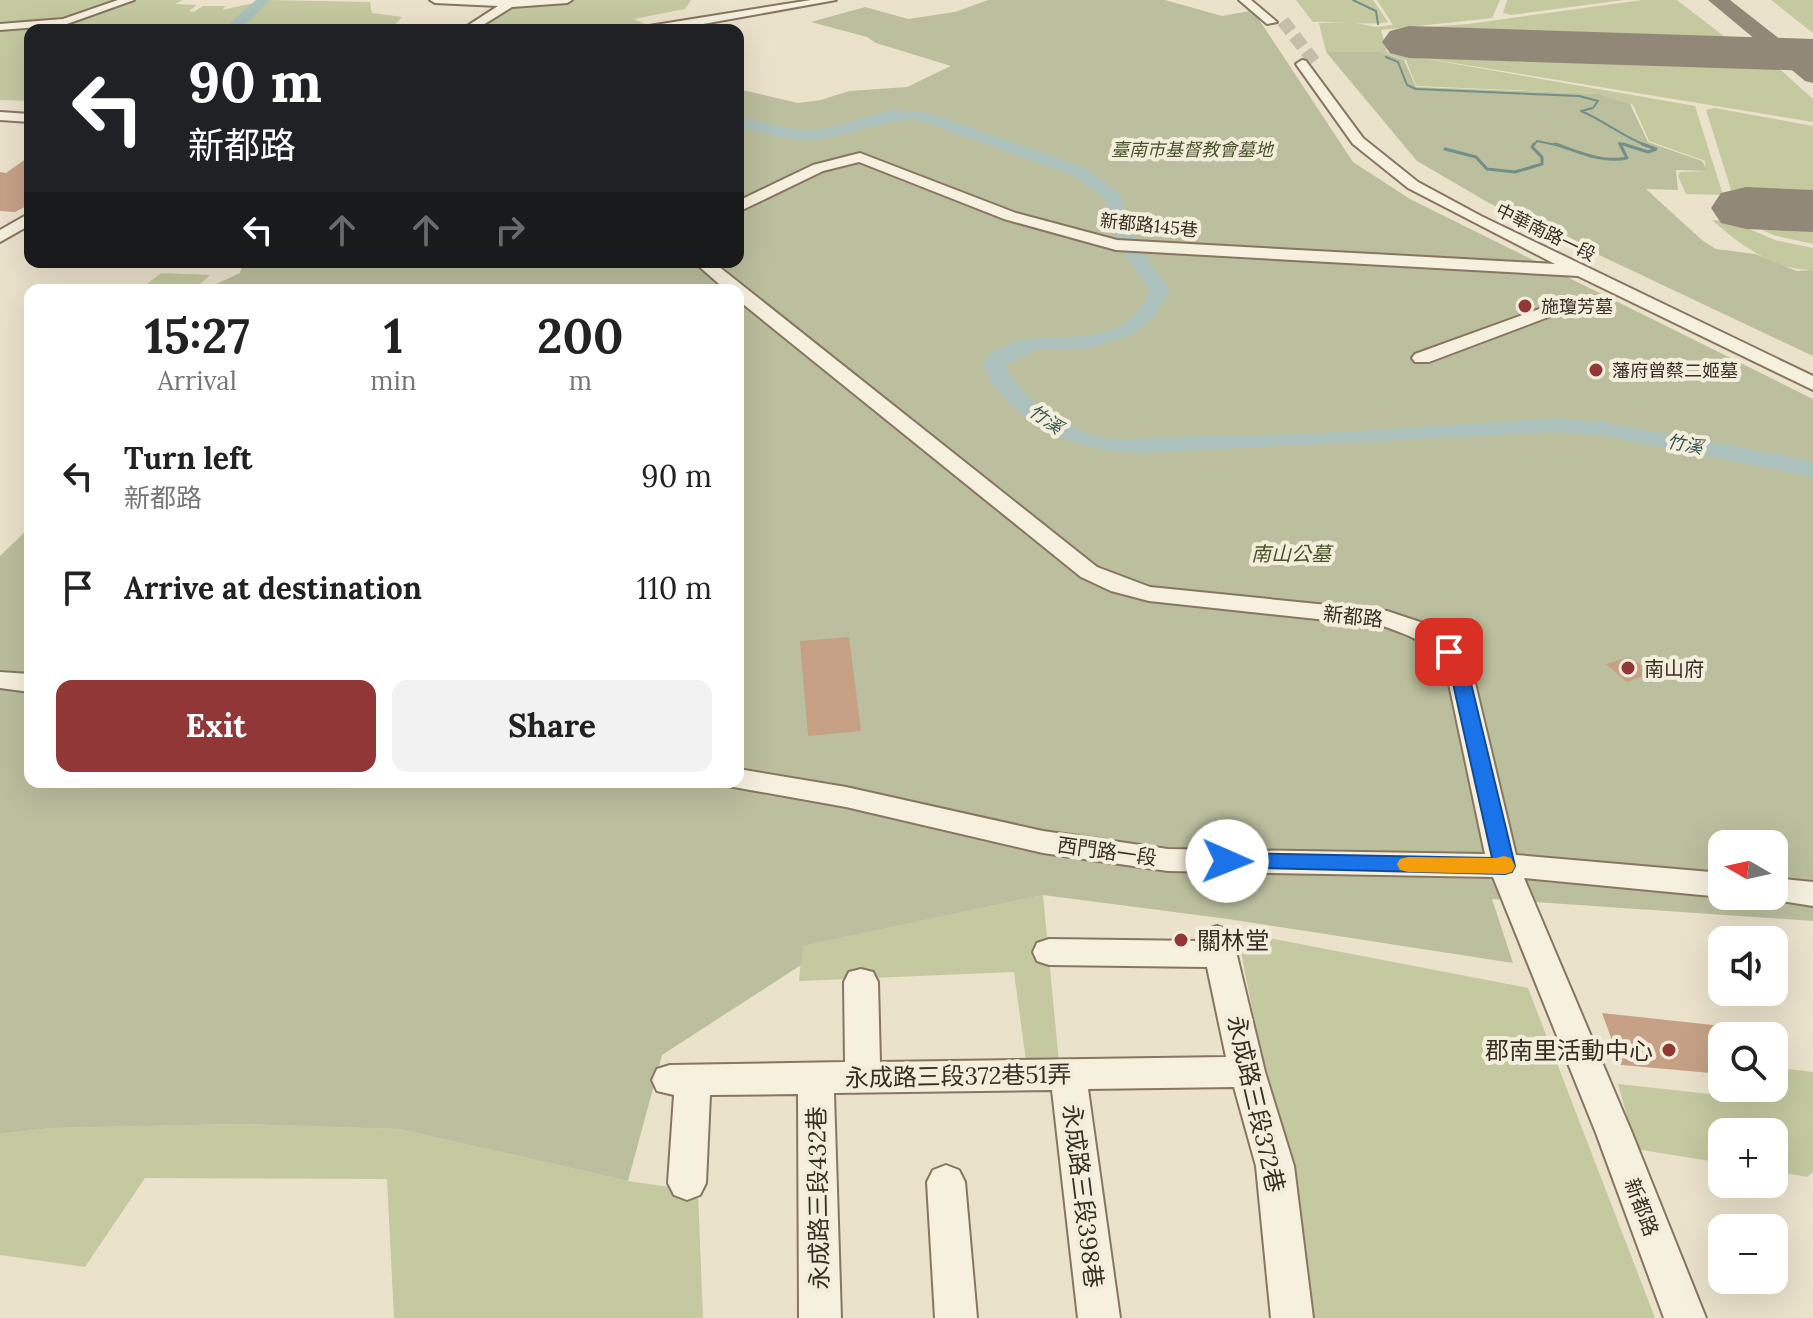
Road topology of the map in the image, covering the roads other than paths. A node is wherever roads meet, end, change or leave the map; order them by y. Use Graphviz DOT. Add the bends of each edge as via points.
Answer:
graph roads {
  1 [pos="129,0"];
  2 [pos="435,0"];
  3 [pos="567,0"];
  4 [pos="831,0"];
  5 [pos="847,0"];
  6 [pos="1244,0"];
  7 [pos="1257,0"];
  8 [pos="514,1"];
  9 [pos="38,24"];
  10 [pos="477,24"];
  11 [pos="685,24"];
  12 [pos="701,24"];
  13 [pos="24,25"];
  14 [pos="0,27"];
  15 [pos="0,115"];
  16 [pos="24,117"];
  17 [pos="744,204"];
  18 [pos="24,222"];
  19 [pos="0,237"];
  20 [pos="709,268"];
  21 [pos="1582,271"];
  22 [pos="729,284"];
  23 [pos="744,297"];
  24 [pos="1545,312"];
  25 [pos="1422,358"];
  26 [pos="1813,368"];
  27 [pos="1813,384"];
  28 [pos="0,680"];
  29 [pos="24,682"];
  30 [pos="0,694"];
  31 [pos="24,697"];
  32 [pos="744,766"];
  33 [pos="744,780"];
  34 [pos="1502,858"];
  35 [pos="1708,867"];
  36 [pos="1788,874"];
  37 [pos="1813,877"];
  38 [pos="1708,884"];
  39 [pos="1788,891"];
  40 [pos="1813,894"];
  41 [pos="1049,952"];
  42 [pos="861,982"];
  43 [pos="1247,1072"];
  44 [pos="1068,1075"];
  45 [pos="863,1077"];
  46 [pos="816,1078"];
  47 [pos="946,1182"];
  48 [pos="687,1183"];
  49 [pos="820,1318"];
  50 [pos="956,1318"];
  51 [pos="1099,1318"];
  52 [pos="1292,1318"];
  53 [pos="1685,1318"];
  1 -- 9 [label="street" via="64,22"];
  2 -- 8 [label="street"];
  3 -- 8 [label="street"];
  4 -- 11 [label="street"];
  5 -- 12 [label="street"];
  6 -- 7 [label="street" via="1277,21"];
  8 -- 10 [label="street"];
  13 -- 14 [label="street"];
  15 -- 16 [label="street"];
  17 -- 21 [label="street, 新都路145巷" via="818,168 860,157 1010,216 1116,245"];
  18 -- 19 [label="street"];
  20 -- 22 [label="street, 新都路"];
  21 -- 26 [label="street, 中華南路一段" via="1475,219 1374,157 1346,127 1309,64 1377,141 1430,180"];
  21 -- 27 [label="street, 中華南路一段"];
  23 -- 34 [label="street, 新都路" via="1089,572 1149,594 1387,619 1429,634 1449,652 1461,679"];
  24 -- 25 [label="street"];
  28 -- 29 [label="street"];
  30 -- 31 [label="street"];
  32 -- 34 [label="street, 西門路一段" via="1042,825 1165,843"];
  33 -- 34 [label="street, 西門路一段" via="846,797 1043,842 1168,860"];
  34 -- 35 [label="street, 西門路一段"];
  34 -- 38 [label="street, 西門路一段"];
  34 -- 53 [label="street, 新都路"];
  36 -- 37 [label="street"];
  39 -- 40 [label="street"];
  41 -- 43 [label="street, 永成路三段372巷" via="1219,946"];
  42 -- 45 [label="street"];
  43 -- 44 [label="street, 永成路三段372巷51弄"];
  43 -- 52 [label="street, 永成路三段372巷" via="1275,1166"];
  44 -- 45 [label="street, 永成路三段372巷51弄"];
  44 -- 51 [label="street, 永成路三段398巷"];
  45 -- 46 [label="street, 永成路三段372巷51弄"];
  46 -- 48 [label="street, 永成路三段372巷51弄" via="682,1080"];
  46 -- 49 [label="street, 永成路三段432巷"];
  47 -- 50 [label="street"];
}
